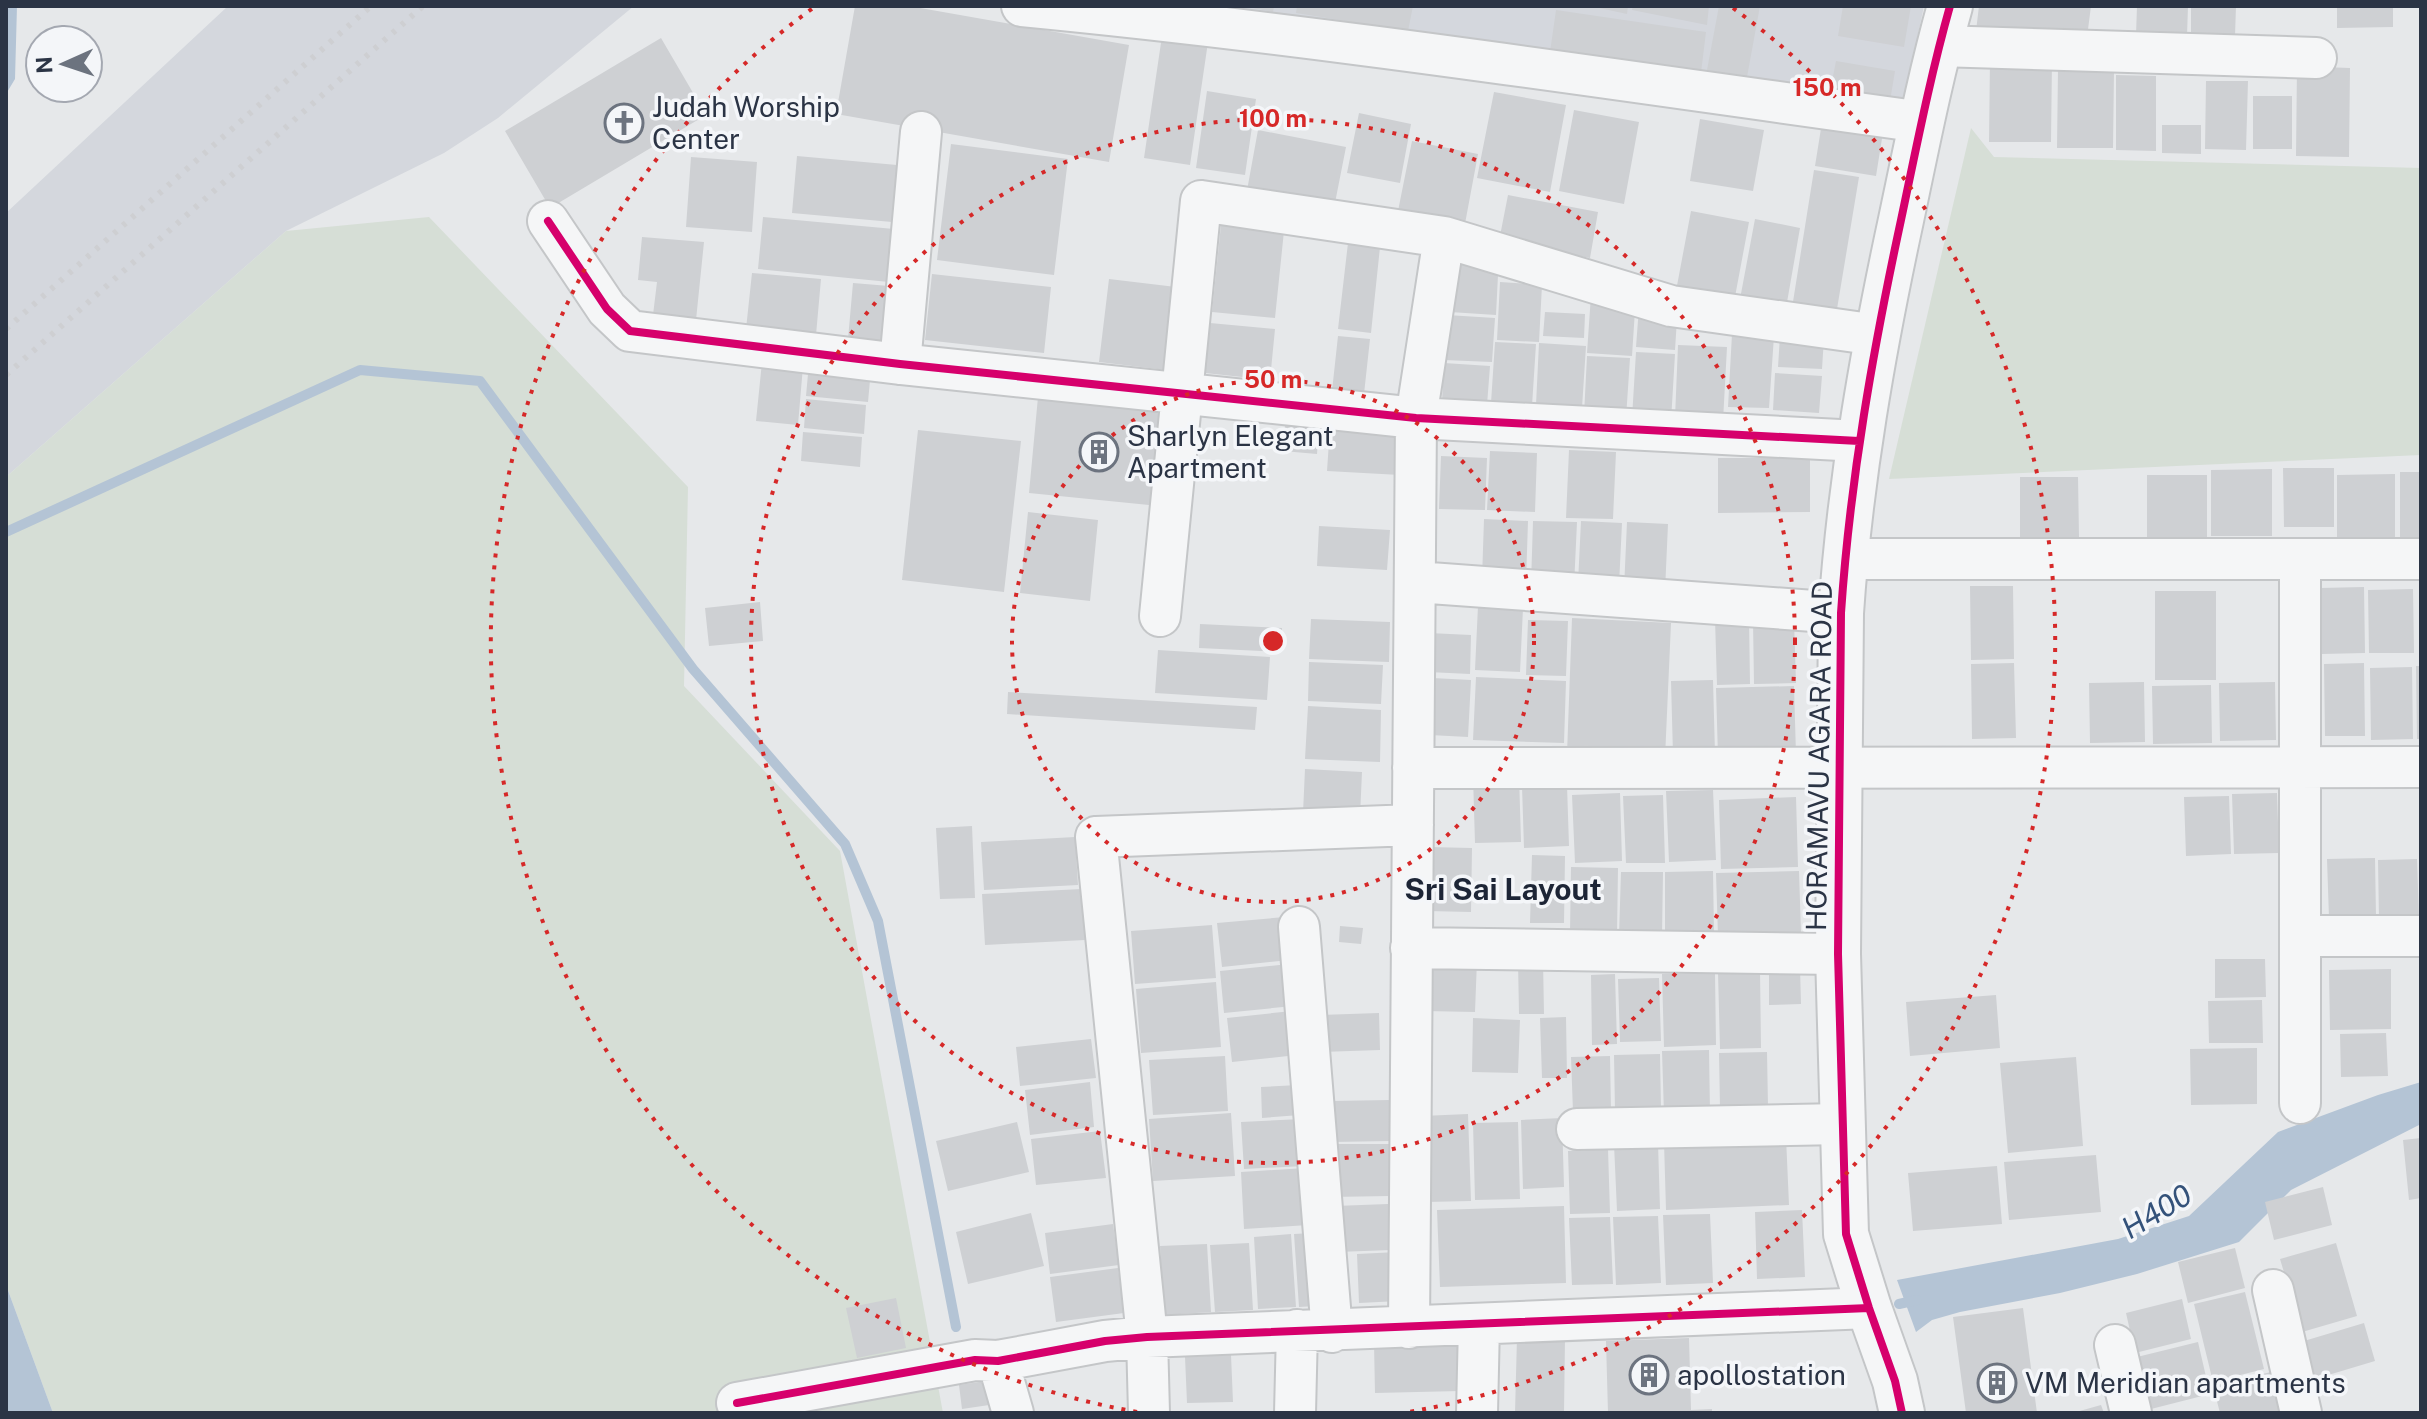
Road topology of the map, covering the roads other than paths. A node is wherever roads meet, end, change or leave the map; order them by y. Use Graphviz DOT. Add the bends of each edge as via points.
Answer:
graph roads {
  1 [pos="1022,6"];
  2 [pos="1944,26"];
  3 [pos="2316,58"];
  4 [pos="1922,122"];
  5 [pos="921,132"];
  6 [pos="548,221"];
  7 [pos="1444,237"];
  8 [pos="1877,335"];
  9 [pos="900,364"];
  10 [pos="1183,393"];
  11 [pos="1416,418"];
  12 [pos="1859,441"];
  13 [pos="1844,559"];
  14 [pos="2300,559"];
  15 [pos="2421,559"];
  16 [pos="1416,582"];
  17 [pos="1841,613"];
  18 [pos="1160,616"];
  19 [pos="1839,767"];
  20 [pos="2300,767"];
  21 [pos="2421,767"];
  22 [pos="1413,768"];
  23 [pos="1413,825"];
  24 [pos="1299,927"];
  25 [pos="2300,936"];
  26 [pos="2421,936"];
  27 [pos="1411,948"];
  28 [pos="1838,954"];
  29 [pos="2300,1103"];
  30 [pos="1841,1124"];
  31 [pos="1577,1129"];
  32 [pos="2273,1290"];
  33 [pos="1869,1308"];
  34 [pos="1479,1324"];
  35 [pos="1409,1328"];
  36 [pos="1314,1331"];
  37 [pos="1147,1337"];
  38 [pos="2115,1345"];
  39 [pos="998,1361"];
  40 [pos="737,1403"];
  41 [pos="1013,1413"];
  42 [pos="1149,1413"];
  43 [pos="1295,1413"];
  44 [pos="1477,1413"];
  45 [pos="1902,1413"];
  46 [pos="2131,1413"];
  47 [pos="2301,1413"];
  1 -- 4 [label="street"];
  2 -- 3 [label="street"];
  2 -- 4 [label="street, HORAMAVU AGARA ROAD"];
  4 -- 8 [label="street, HORAMAVU AGARA ROAD"];
  5 -- 9 [label="street"];
  6 -- 9 [label="street" via="607,309 630,331"];
  7 -- 8 [label="street" via="1671,306"];
  7 -- 10 [label="street" via="1201,201"];
  7 -- 11 [label="street"];
  8 -- 12 [label="street, HORAMAVU AGARA ROAD"];
  9 -- 10 [label="street"];
  10 -- 11 [label="street"];
  10 -- 18 [label="street"];
  11 -- 12 [label="street"];
  11 -- 16 [label="street"];
  12 -- 13 [label="street, HORAMAVU AGARA ROAD"];
  13 -- 14 [label="street"];
  13 -- 17 [label="street, HORAMAVU AGARA ROAD"];
  14 -- 15 [label="street"];
  14 -- 20 [label="street"];
  16 -- 17 [label="street"];
  16 -- 22 [label="street"];
  17 -- 19 [label="street, HORAMAVU AGARA ROAD"];
  19 -- 20 [label="street"];
  19 -- 22 [label="street"];
  19 -- 28 [label="street, HORAMAVU AGARA ROAD"];
  20 -- 21 [label="street"];
  20 -- 25 [label="street"];
  22 -- 23 [label="street"];
  23 -- 27 [label="street"];
  23 -- 37 [label="street" via="1096,837"];
  24 -- 36 [label="street"];
  25 -- 26 [label="street"];
  25 -- 29 [label="street"];
  27 -- 28 [label="street"];
  27 -- 35 [label="street"];
  28 -- 30 [label="street, HORAMAVU AGARA ROAD"];
  30 -- 31 [label="street"];
  30 -- 33 [label="street, HORAMAVU AGARA ROAD" via="1846,1234"];
  32 -- 47 [label="street"];
  33 -- 34 [label="street"];
  33 -- 45 [label="street, HORAMAVU AGARA ROAD"];
  34 -- 35 [label="street"];
  34 -- 44 [label="street"];
  35 -- 36 [label="street"];
  36 -- 37 [label="street"];
  36 -- 43 [label="street"];
  37 -- 39 [label="street"];
  37 -- 42 [label="street"];
  38 -- 46 [label="street"];
  39 -- 40 [label="street" via="975,1360"];
  39 -- 41 [label="street"];
}
